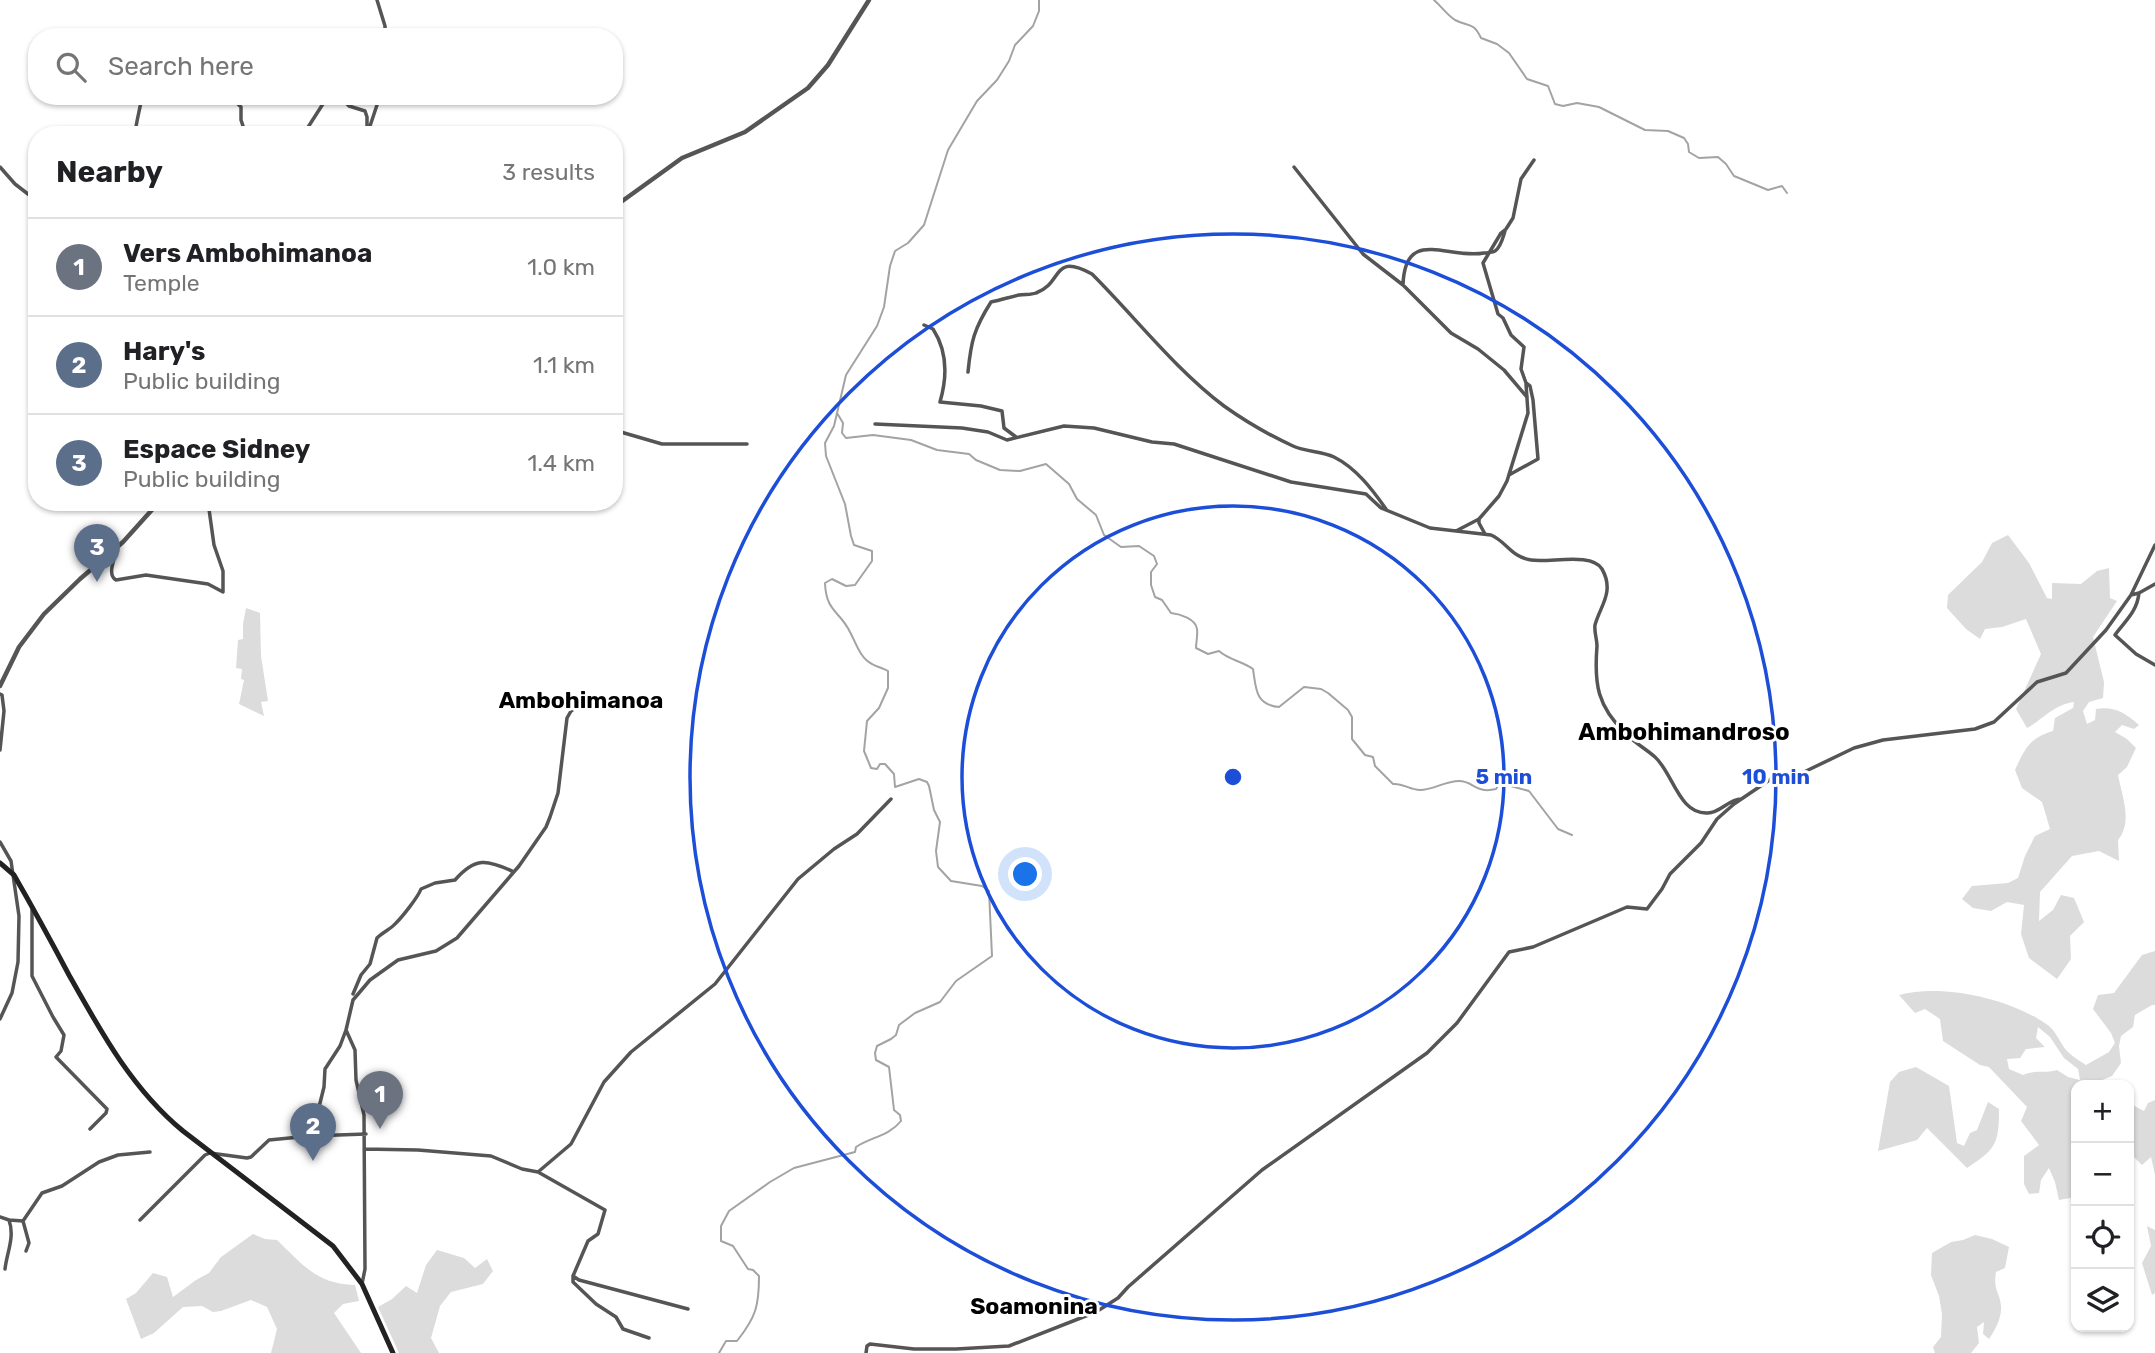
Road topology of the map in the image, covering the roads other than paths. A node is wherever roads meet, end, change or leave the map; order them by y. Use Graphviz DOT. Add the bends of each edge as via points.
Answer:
graph roads {
  1 [pos="869,0"];
  2 [pos="376,1"];
  3 [pos="385,28"];
  4 [pos="141,105"];
  5 [pos="239,105"];
  6 [pos="322,105"];
  7 [pos="348,105"];
  8 [pos="377,105"];
  9 [pos="136,126"];
  10 [pos="243,126"];
  11 [pos="309,126"];
  12 [pos="366,126"];
  13 [pos="369,126"];
  14 [pos="1534,160"];
  15 [pos="0,167"];
  16 [pos="1294,167"];
  17 [pos="28,194"];
  18 [pos="623,200"];
  19 [pos="1489,252"];
  20 [pos="1402,285"];
  21 [pos="924,325"];
  22 [pos="968,372"];
  23 [pos="1526,383"];
  24 [pos="1527,397"];
  25 [pos="875,424"];
  26 [pos="623,433"];
  27 [pos="1016,437"];
  28 [pos="747,444"];
  29 [pos="1509,475"];
  30 [pos="151,511"];
  31 [pos="209,511"];
  32 [pos="1387,511"];
  33 [pos="1479,519"];
  34 [pos="1456,531"];
  35 [pos="1486,535"];
  36 [pos="2155,545"];
  37 [pos="109,552"];
  38 [pos="2155,584"];
  39 [pos="2139,593"];
  40 [pos="2131,595"];
  41 [pos="2155,665"];
  42 [pos="0,686"];
  43 [pos="0,694"];
  44 [pos="579,705"];
  45 [pos="0,750"];
  46 [pos="891,799"];
  47 [pos="1744,799"];
  48 [pos="0,842"];
  49 [pos="0,863"];
  50 [pos="514,872"];
  51 [pos="14,875"];
  52 [pos="32,908"];
  53 [pos="353,994"];
  54 [pos="0,1019"];
  55 [pos="346,1030"];
  56 [pos="90,1129"];
  57 [pos="366,1134"];
  58 [pos="293,1138"];
  59 [pos="364,1149"];
  60 [pos="150,1153"];
  61 [pos="210,1153"];
  62 [pos="538,1172"];
  63 [pos="0,1217"];
  64 [pos="9,1220"];
  65 [pos="140,1220"];
  66 [pos="23,1221"];
  67 [pos="26,1251"];
  68 [pos="5,1269"];
  69 [pos="573,1276"];
  70 [pos="362,1284"];
  71 [pos="688,1309"];
  72 [pos="649,1338"];
  73 [pos="393,1353"];
  74 [pos="866,1353"];
  1 -- 18 [label="street" via="808,88 745,132 682,158"];
  2 -- 3 [label="street"];
  4 -- 9 [label="street"];
  5 -- 10 [label="street"];
  6 -- 11 [label="street"];
  7 -- 12 [label="street" via="365,111"];
  8 -- 13 [label="street"];
  14 -- 19 [label="street" via="1521,179 1513,218 1498,248"];
  15 -- 17 [label="street"];
  16 -- 20 [label="street" via="1363,254"];
  19 -- 20 [label="street" via="1475,255 1430,249 1410,255"];
  19 -- 23 [label="street" via="1483,267 1498,314 1524,347 1521,369"];
  20 -- 24 [label="street" via="1451,334 1504,370"];
  21 -- 27 [label="street" via="933,329 942,346 946,381 940,402 1002,411 1004,428"];
  22 -- 32 [label="street" via="975,330 991,302 1038,292 1058,271 1079,267 1092,274 1181,369 1224,406 1293,446 1332,456 1360,476"];
  23 -- 24 [label="street"];
  23 -- 29 [label="street" via="1534,400 1538,459"];
  24 -- 29 [label="street" via="1528,413"];
  25 -- 27 [label="street" via="962,428 1007,440"];
  26 -- 28 [label="street" via="662,444"];
  27 -- 32 [label="street" via="1064,426 1094,428 1174,444 1291,482 1366,495"];
  29 -- 33 [label="street" via="1499,496"];
  30 -- 37 [label="street"];
  31 -- 37 [label="street" via="223,571 223,592 208,584 146,575 113,580 114,559"];
  32 -- 34 [label="street" via="1430,528"];
  33 -- 34 [label="street"];
  33 -- 35 [label="street"];
  34 -- 35 [label="street"];
  35 -- 47 [label="street" via="1532,560 1596,562 1607,591 1596,623 1594,670 1605,708 1626,735 1660,761 1678,793 1695,810 1713,813"];
  36 -- 40 [label="street"];
  37 -- 42 [label="street" via="44,614 19,647"];
  38 -- 39 [label="street"];
  39 -- 40 [label="street"];
  39 -- 41 [label="street" via="2131,616 2115,635"];
  40 -- 47 [label="street" via="2099,639 2066,673 2037,682 1994,722 1975,729 1904,736 1861,746 1804,772 1779,775"];
  43 -- 45 [label="street" via="4,711"];
  44 -- 50 [label="street" via="567,718 558,793 550,817"];
  46 -- 62 [label="street" via="857,834 799,879 715,984 631,1052 604,1082 571,1144"];
  47 -- 74 [label="street" via="1717,819 1675,868 1649,908 1627,907 1533,947 1509,951 1457,1023 1418,1060 1262,1170 1118,1298 1096,1312 1009,1346 914,1349 870,1344"];
  48 -- 51 [label="street"];
  49 -- 51 [label="main road"];
  50 -- 53 [label="street" via="480,862 466,867 455,880 421,889 395,925 377,938 370,964"];
  50 -- 55 [label="street" via="457,938 436,951 398,960 370,981 353,1000"];
  51 -- 52 [label="main road"];
  51 -- 54 [label="street" via="18,962 12,993"];
  52 -- 56 [label="street" via="32,976 64,1035 56,1057 107,1109"];
  52 -- 61 [label="main road" via="121,1065 164,1116"];
  55 -- 57 [label="street" via="355,1050"];
  55 -- 58 [label="street" via="325,1069 316,1119"];
  57 -- 58 [label="street"];
  57 -- 59 [label="street"];
  58 -- 61 [label="street" via="269,1140 247,1158"];
  59 -- 62 [label="street" via="491,1156"];
  59 -- 70 [label="street"];
  60 -- 66 [label="street" via="118,1155 99,1162 42,1194"];
  61 -- 65 [label="street"];
  61 -- 70 [label="main road" via="333,1246"];
  62 -- 69 [label="street" via="605,1210 598,1234 588,1241"];
  63 -- 64 [label="street"];
  64 -- 66 [label="street"];
  64 -- 68 [label="street" via="12,1241"];
  66 -- 67 [label="street" via="29,1242"];
  69 -- 71 [label="street"];
  69 -- 72 [label="street" via="573,1282 616,1317 623,1329"];
  70 -- 73 [label="main road"];
}
